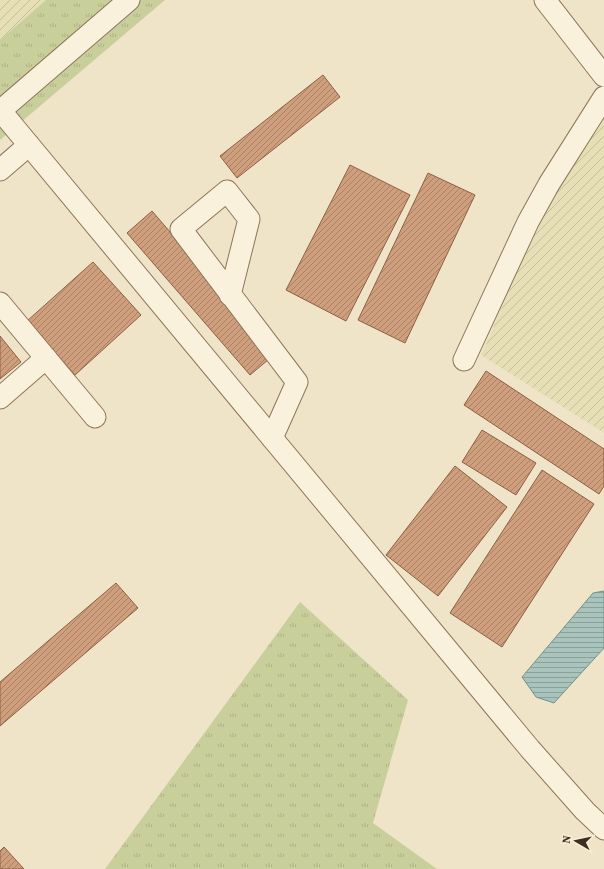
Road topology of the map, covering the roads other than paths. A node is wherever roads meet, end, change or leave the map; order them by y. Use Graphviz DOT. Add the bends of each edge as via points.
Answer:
graph roads {
  1 [pos="129,0"];
  2 [pos="545,0"];
  3 [pos="604,76"];
  4 [pos="604,97"];
  5 [pos="0,110"];
  6 [pos="29,145"];
  7 [pos="0,170"];
  8 [pos="230,295"];
  9 [pos="0,303"];
  10 [pos="46,358"];
  11 [pos="464,360"];
  12 [pos="0,398"];
  13 [pos="95,416"];
  14 [pos="272,438"];
  15 [pos="604,829"];
  1 -- 5 [label="street"];
  2 -- 3 [label="street"];
  4 -- 11 [label="street" via="528,222"];
  5 -- 6 [label="street"];
  6 -- 7 [label="street"];
  6 -- 14 [label="street"];
  8 -- 14 [label="street" via="297,382"];
  9 -- 10 [label="street"];
  10 -- 12 [label="street"];
  10 -- 13 [label="street"];
  14 -- 15 [label="street" via="530,749"];
}
